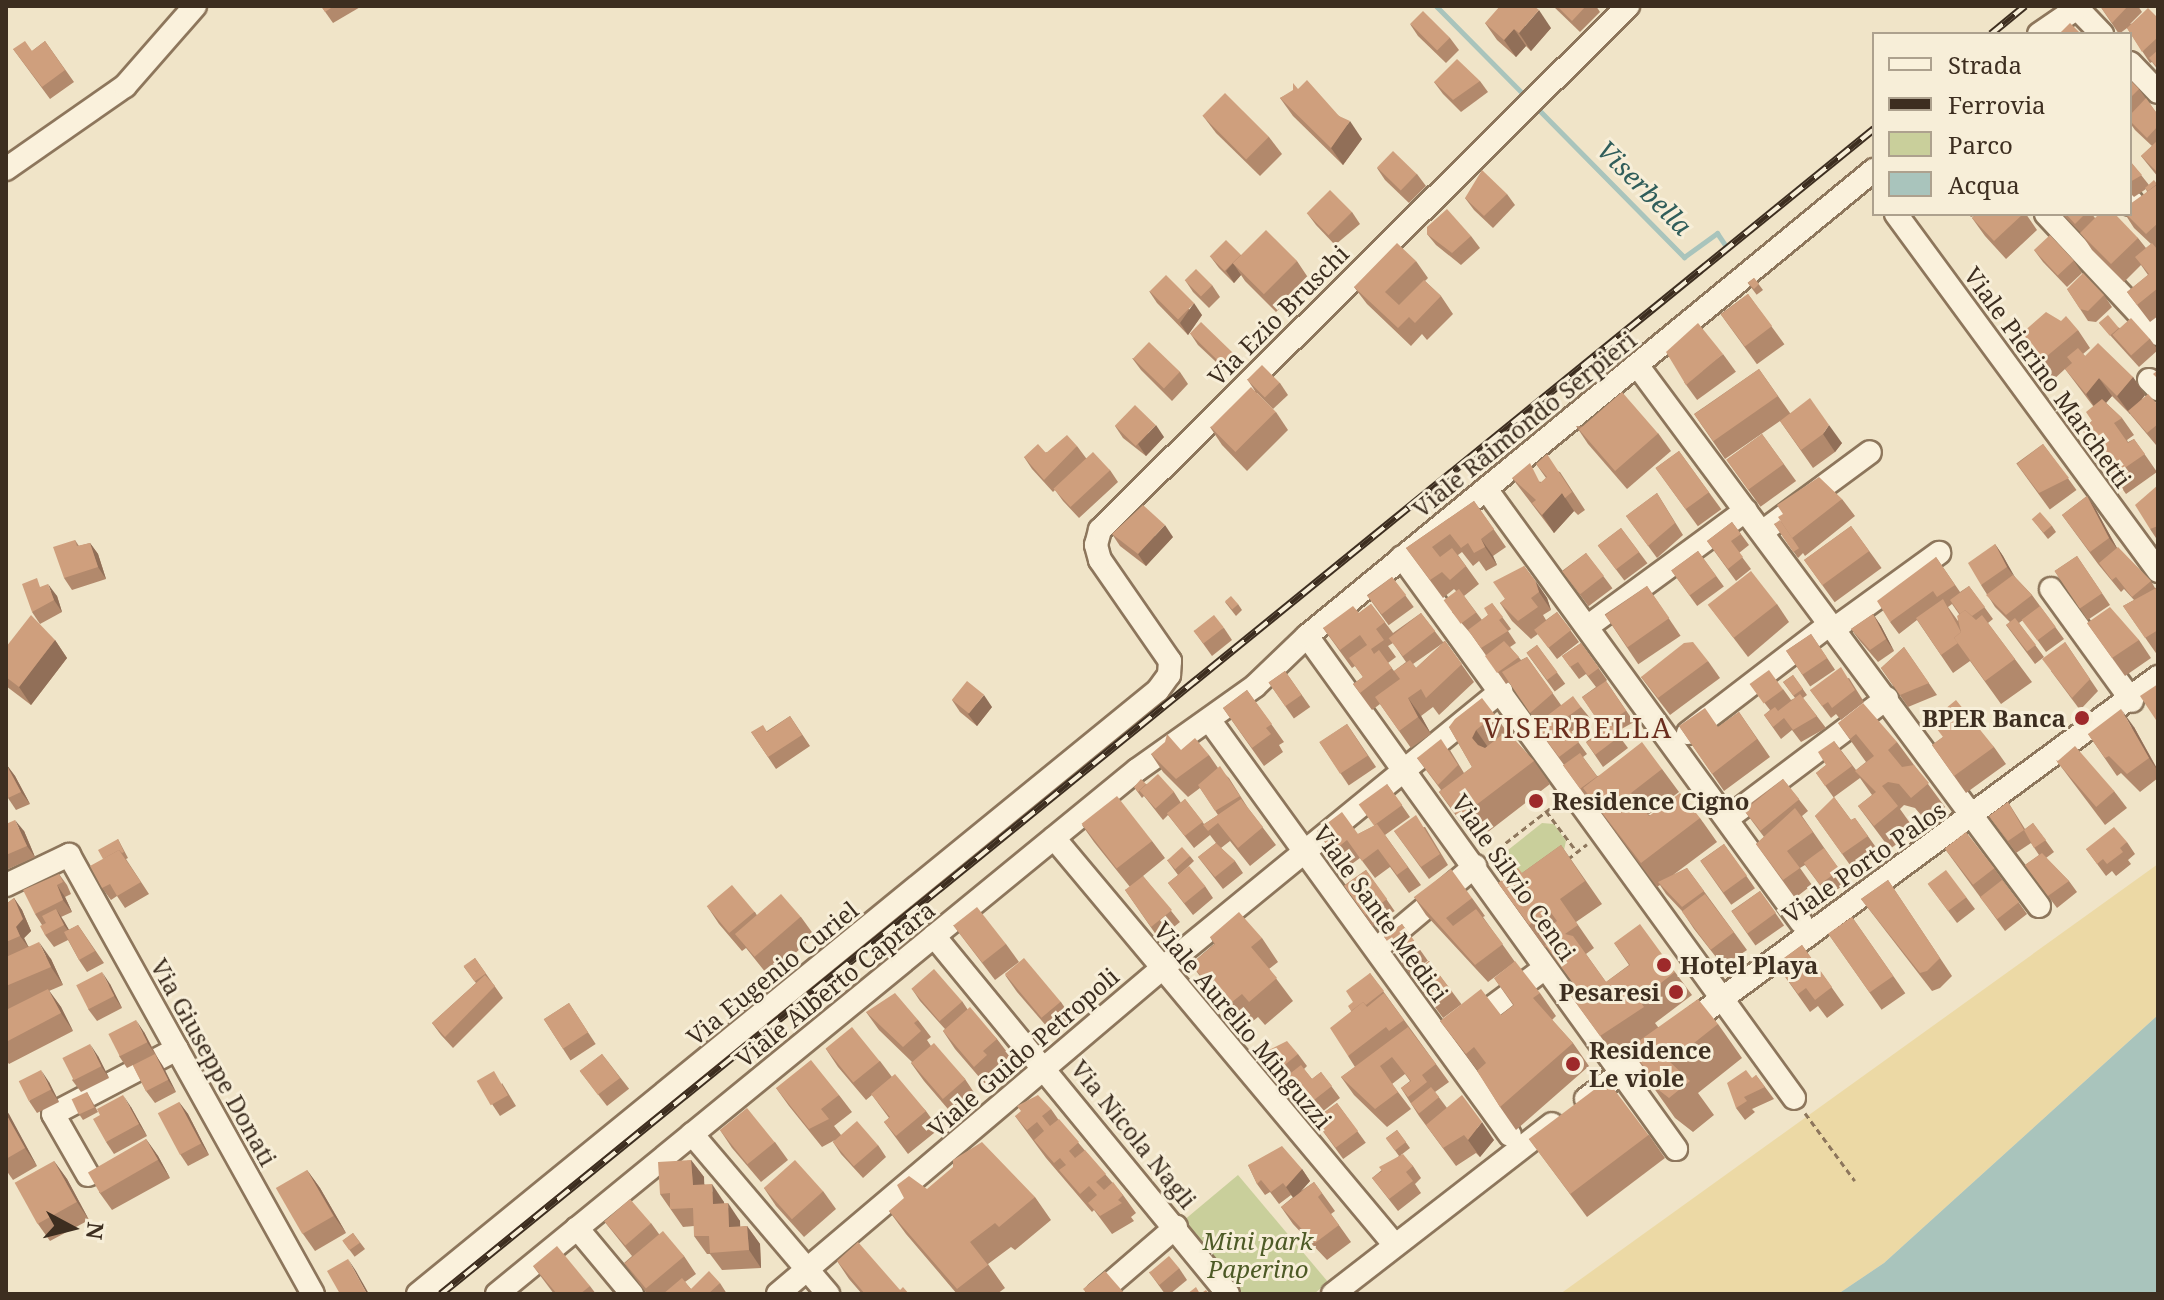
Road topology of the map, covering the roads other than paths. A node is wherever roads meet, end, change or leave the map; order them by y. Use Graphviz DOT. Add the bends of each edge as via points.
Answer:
graph roads {
  1 [pos="195,6"];
  2 [pos="1628,6"];
  3 [pos="2077,7"];
  4 [pos="2042,32"];
  5 [pos="2100,32"];
  6 [pos="2132,65"];
  7 [pos="2158,92"];
  8 [pos="6,169"];
  9 [pos="1872,176"];
  10 [pos="1897,216"];
  11 [pos="2048,216"];
  12 [pos="2116,216"];
  13 [pos="2077,247"];
  14 [pos="2157,333"];
  15 [pos="1637,365"];
  16 [pos="1870,452"];
  17 [pos="1486,489"];
  18 [pos="1746,510"];
  19 [pos="1762,532"];
  20 [pos="1939,553"];
  21 [pos="1402,557"];
  22 [pos="2158,571"];
  23 [pos="2051,589"];
  24 [pos="1832,626"];
  25 [pos="1587,627"];
  26 [pos="1307,636"];
  27 [pos="2158,677"];
  28 [pos="1158,690"];
  29 [pos="1501,691"];
  30 [pos="1887,698"];
  31 [pos="2132,701"];
  32 [pos="1210,721"];
  33 [pos="1673,745"];
  34 [pos="1407,770"];
  35 [pos="1975,815"];
  36 [pos="1728,818"];
  37 [pos="1054,838"];
  38 [pos="1303,852"];
  39 [pos="1484,859"];
  40 [pos="6,885"];
  41 [pos="2039,906"];
  42 [pos="1801,922"];
  43 [pos="934,936"];
  44 [pos="1376,948"];
  45 [pos="1545,968"];
  46 [pos="1160,970"];
  47 [pos="1723,996"];
  48 [pos="1444,1043"];
  49 [pos="177,1049"];
  50 [pos="1047,1069"];
  51 [pos="1620,1073"];
  52 [pos="1794,1098"];
  53 [pos="692,1134"];
  54 [pos="1510,1135"];
  55 [pos="1676,1149"];
  56 [pos="88,1175"];
  57 [pos="1176,1227"];
  58 [pos="577,1228"];
  59 [pos="1394,1244"];
  60 [pos="808,1269"];
  61 [pos="313,1294"];
  62 [pos="418,1294"];
  63 [pos="497,1294"];
  64 [pos="632,1294"];
  65 [pos="778,1294"];
  66 [pos="828,1294"];
  67 [pos="1098,1294"];
  68 [pos="1228,1294"];
  69 [pos="1333,1294"];
  1 -- 8 [label="street" via="125,86"];
  2 -- 28 [label="street, Via Ezio Bruschi" via="1100,530 1100,560 1170,661 1169,675"];
  3 -- 4 [label="street"];
  3 -- 5 [label="street"];
  6 -- 7 [label="street"];
  9 -- 15 [label="street, Viale Raimondo Serpieri"];
  10 -- 22 [label="street, Viale Pierino Marchetti"];
  11 -- 13 [label="street"];
  12 -- 13 [label="street"];
  13 -- 14 [label="street"];
  15 -- 17 [label="street, Viale Raimondo Serpieri"];
  15 -- 18 [label="street"];
  16 -- 19 [label="street"];
  17 -- 21 [label="street, Viale Raimondo Serpieri"];
  17 -- 25 [label="street"];
  18 -- 19 [label="street"];
  18 -- 25 [label="street"];
  19 -- 24 [label="street"];
  20 -- 24 [label="street"];
  21 -- 26 [label="street, Viale Raimondo Serpieri"];
  21 -- 29 [label="street"];
  23 -- 31 [label="street"];
  24 -- 30 [label="street"];
  24 -- 33 [label="street"];
  25 -- 33 [label="street"];
  26 -- 32 [label="street, Viale Raimondo Serpieri"];
  26 -- 34 [label="street, Viale Silvio Cenci"];
  27 -- 31 [label="street, Viale Porto Palos"];
  28 -- 62 [label="street, Via Eugenio Curiel"];
  29 -- 34 [label="street, Viale Guido Petropoli"];
  29 -- 47 [label="street"];
  30 -- 35 [label="street"];
  30 -- 36 [label="street"];
  31 -- 35 [label="street, Viale Porto Palos"];
  32 -- 37 [label="street, Viale Alberto Caprara" via="1137,770"];
  32 -- 38 [label="street, Viale Sante Medici"];
  33 -- 36 [label="street"];
  34 -- 38 [label="street, Viale Guido Petropoli"];
  34 -- 39 [label="street, Viale Silvio Cenci"];
  35 -- 41 [label="street"];
  35 -- 47 [label="street, Viale Porto Palos"];
  36 -- 42 [label="street"];
  37 -- 43 [label="street, Viale Alberto Caprara"];
  37 -- 46 [label="street, Viale Aurelio Minguzzi"];
  38 -- 44 [label="street, Viale Sante Medici"];
  38 -- 46 [label="street, Viale Guido Petropoli"];
  39 -- 44 [label="street"];
  39 -- 45 [label="street, Viale Silvio Cenci"];
  40 -- 49 [label="street, Via Giuseppe Donati" via="69,855"];
  43 -- 50 [label="street, Via Nicola Nagli"];
  43 -- 53 [label="street, Viale Alberto Caprara"];
  44 -- 48 [label="street, Viale Sante Medici"];
  45 -- 48 [label="street"];
  45 -- 51 [label="street, Viale Silvio Cenci"];
  46 -- 50 [label="street, Viale Guido Petropoli"];
  46 -- 59 [label="street, Viale Aurelio Minguzzi"];
  47 -- 51 [label="street, Viale Porto Palos"];
  47 -- 52 [label="street"];
  48 -- 54 [label="street, Viale Sante Medici"];
  49 -- 56 [label="street" via="53,1114"];
  49 -- 61 [label="street, Via Giuseppe Donati"];
  50 -- 57 [label="street, Via Nicola Nagli"];
  50 -- 60 [label="street, Viale Guido Petropoli"];
  51 -- 55 [label="street, Viale Silvio Cenci"];
  51 -- 59 [label="street, Viale Porto Palos"];
  53 -- 58 [label="street, Viale Alberto Caprara"];
  53 -- 60 [label="street"];
  57 -- 67 [label="street"];
  57 -- 68 [label="street, Via Nicola Nagli"];
  58 -- 63 [label="street, Viale Alberto Caprara"];
  58 -- 64 [label="street"];
  59 -- 69 [label="street, Viale Porto Palos"];
  60 -- 65 [label="street, Viale Guido Petropoli"];
  60 -- 66 [label="street"];
}
